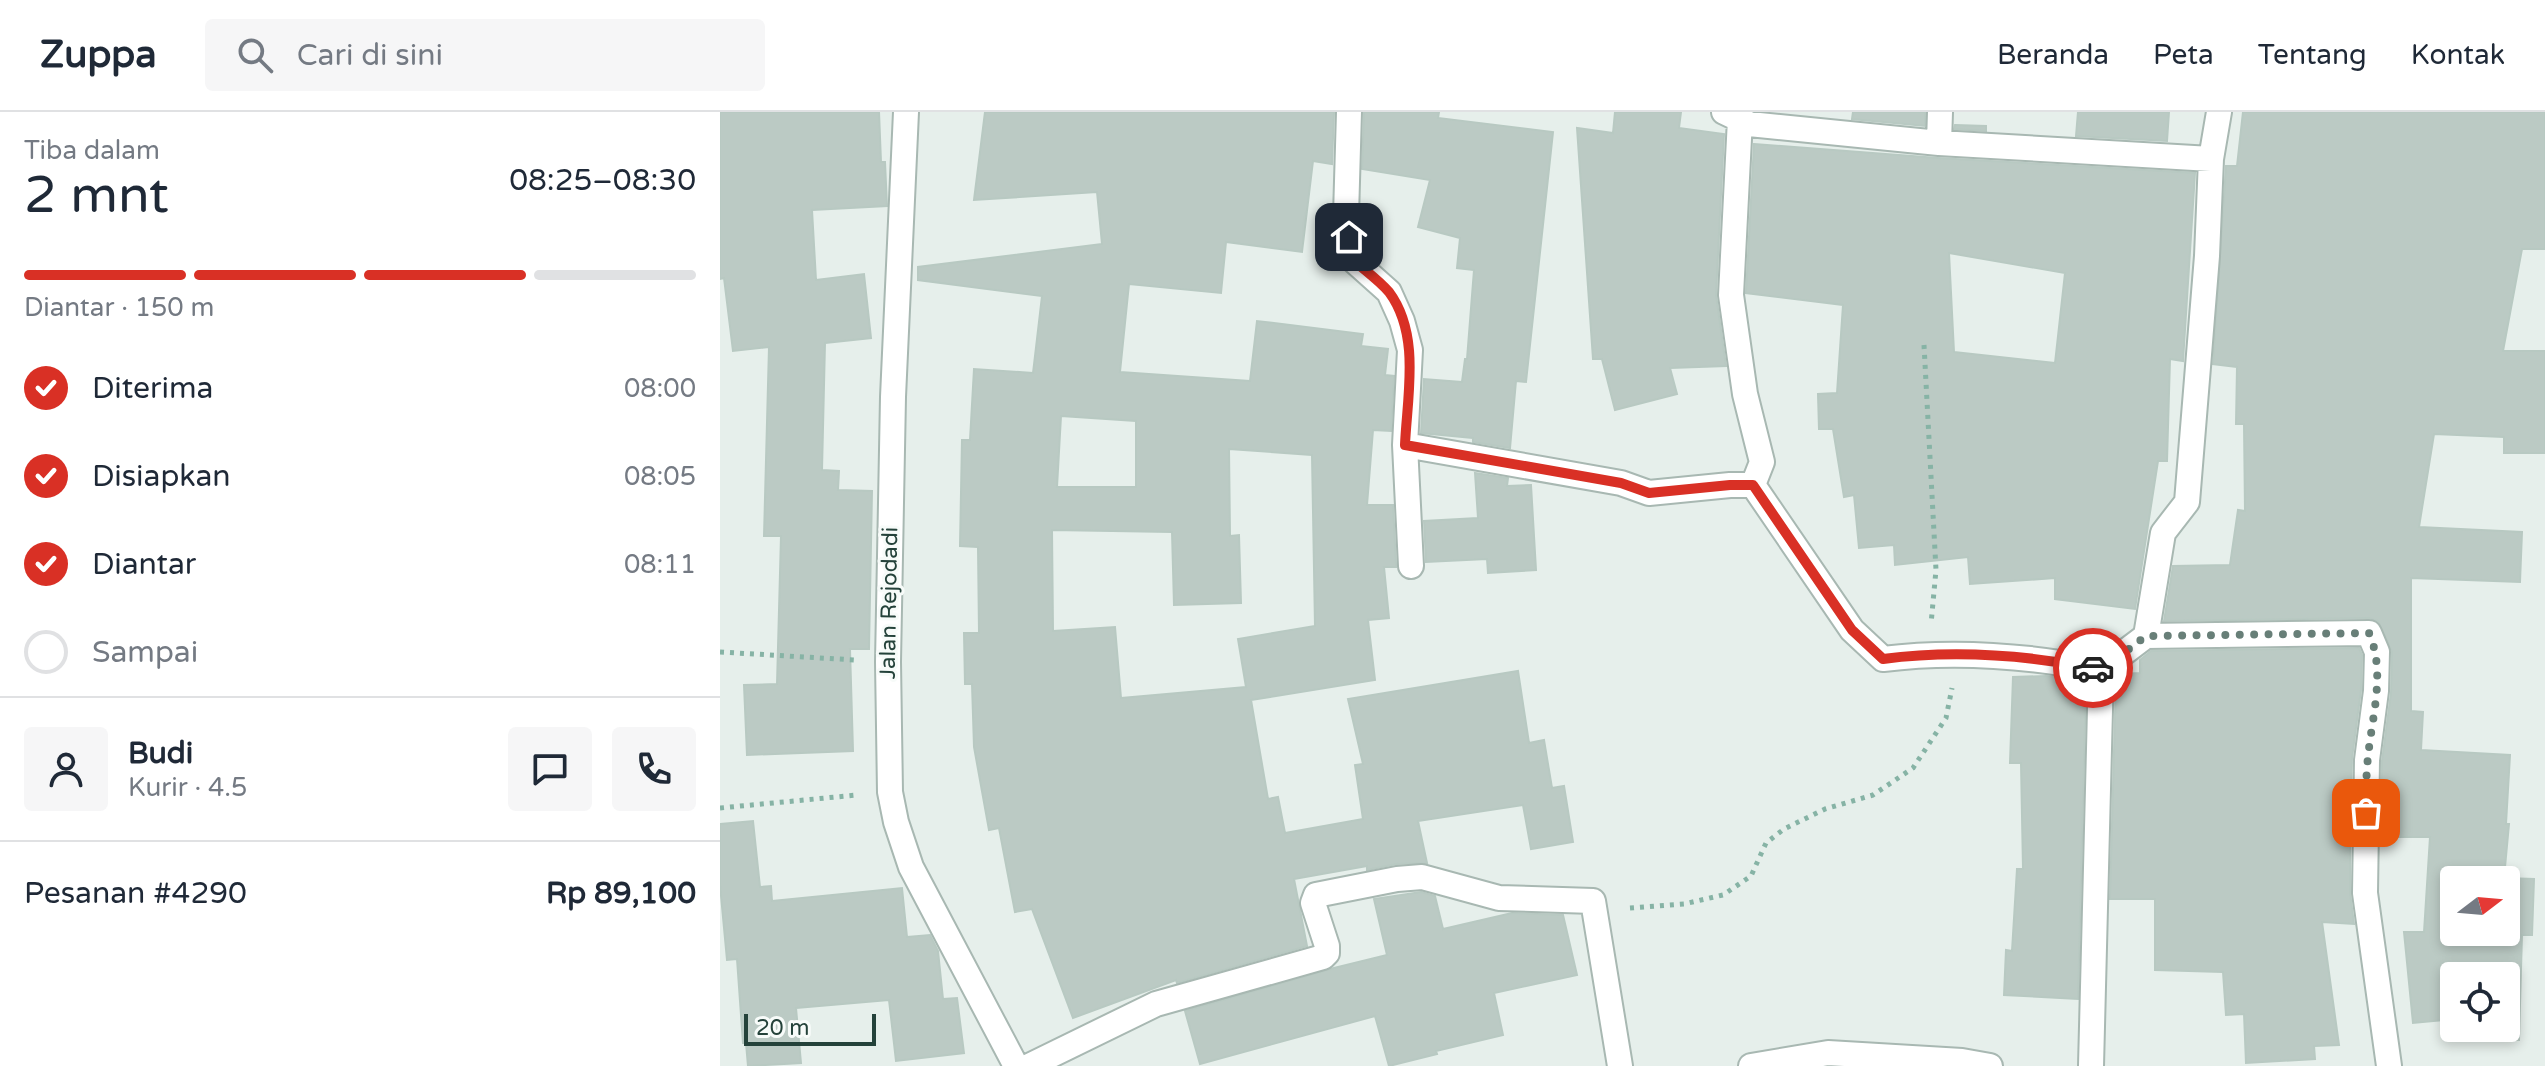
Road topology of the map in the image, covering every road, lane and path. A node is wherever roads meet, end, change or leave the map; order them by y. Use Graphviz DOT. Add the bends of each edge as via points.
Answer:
graph roads {
  1 [pos="906,112"];
  2 [pos="1349,112"];
  3 [pos="1940,112"];
  4 [pos="2219,112"];
  5 [pos="1732,116"];
  6 [pos="1939,143"];
  7 [pos="2211,159"];
  8 [pos="1924,345"];
  9 [pos="1405,445"];
  10 [pos="1753,485"];
  11 [pos="1411,566"];
  12 [pos="2146,636"];
  13 [pos="720,652"];
  14 [pos="1928,653"];
  15 [pos="1958,655"];
  16 [pos="888,662"];
  17 [pos="2101,670"];
  18 [pos="890,792"];
  19 [pos="720,808"];
  20 [pos="1593,901"];
  21 [pos="1012,1065"];
  22 [pos="1620,1066"];
  23 [pos="1751,1066"];
  24 [pos="1990,1066"];
  25 [pos="2091,1066"];
  26 [pos="2389,1066"];
  1 -- 16 [label="street, Jalan Rejodadi"];
  2 -- 9 [label="street" via="1346,216 1351,258 1389,292 1402,321 1410,350"];
  3 -- 6 [label="street"];
  4 -- 7 [label="street"];
  5 -- 6 [label="street" via="1749,124"];
  5 -- 10 [label="street" via="1731,295 1745,394 1762,462"];
  6 -- 7 [label="street"];
  7 -- 12 [label="street" via="2187,502 2163,533"];
  8 -- 14 [label="path" via="1936,570"];
  9 -- 10 [label="street" via="1621,483 1649,493"];
  9 -- 11 [label="street"];
  10 -- 14 [label="street" via="1852,630 1883,659"];
  12 -- 17 [label="street"];
  12 -- 26 [label="street" via="2369,633 2377,665 2367,760 2365,893"];
  13 -- 16 [label="path"];
  14 -- 15 [label="street"];
  15 -- 17 [label="street" via="2057,661"];
  15 -- 20 [label="path" via="1946,718 1913,768 1883,789 1784,829 1766,843 1751,876 1723,895 1634,909"];
  16 -- 18 [label="street, Jalan Rejodadi"];
  17 -- 25 [label="street"];
  18 -- 19 [label="path"];
  18 -- 21 [label="street, Jalan Rejodadi" via="911,867"];
  20 -- 21 [label="street" via="1499,898 1422,877 1323,892 1313,898 1327,946 1323,957 1156,1004"];
  20 -- 22 [label="street"];
  23 -- 24 [label="street" via="1828,1053"];
}
